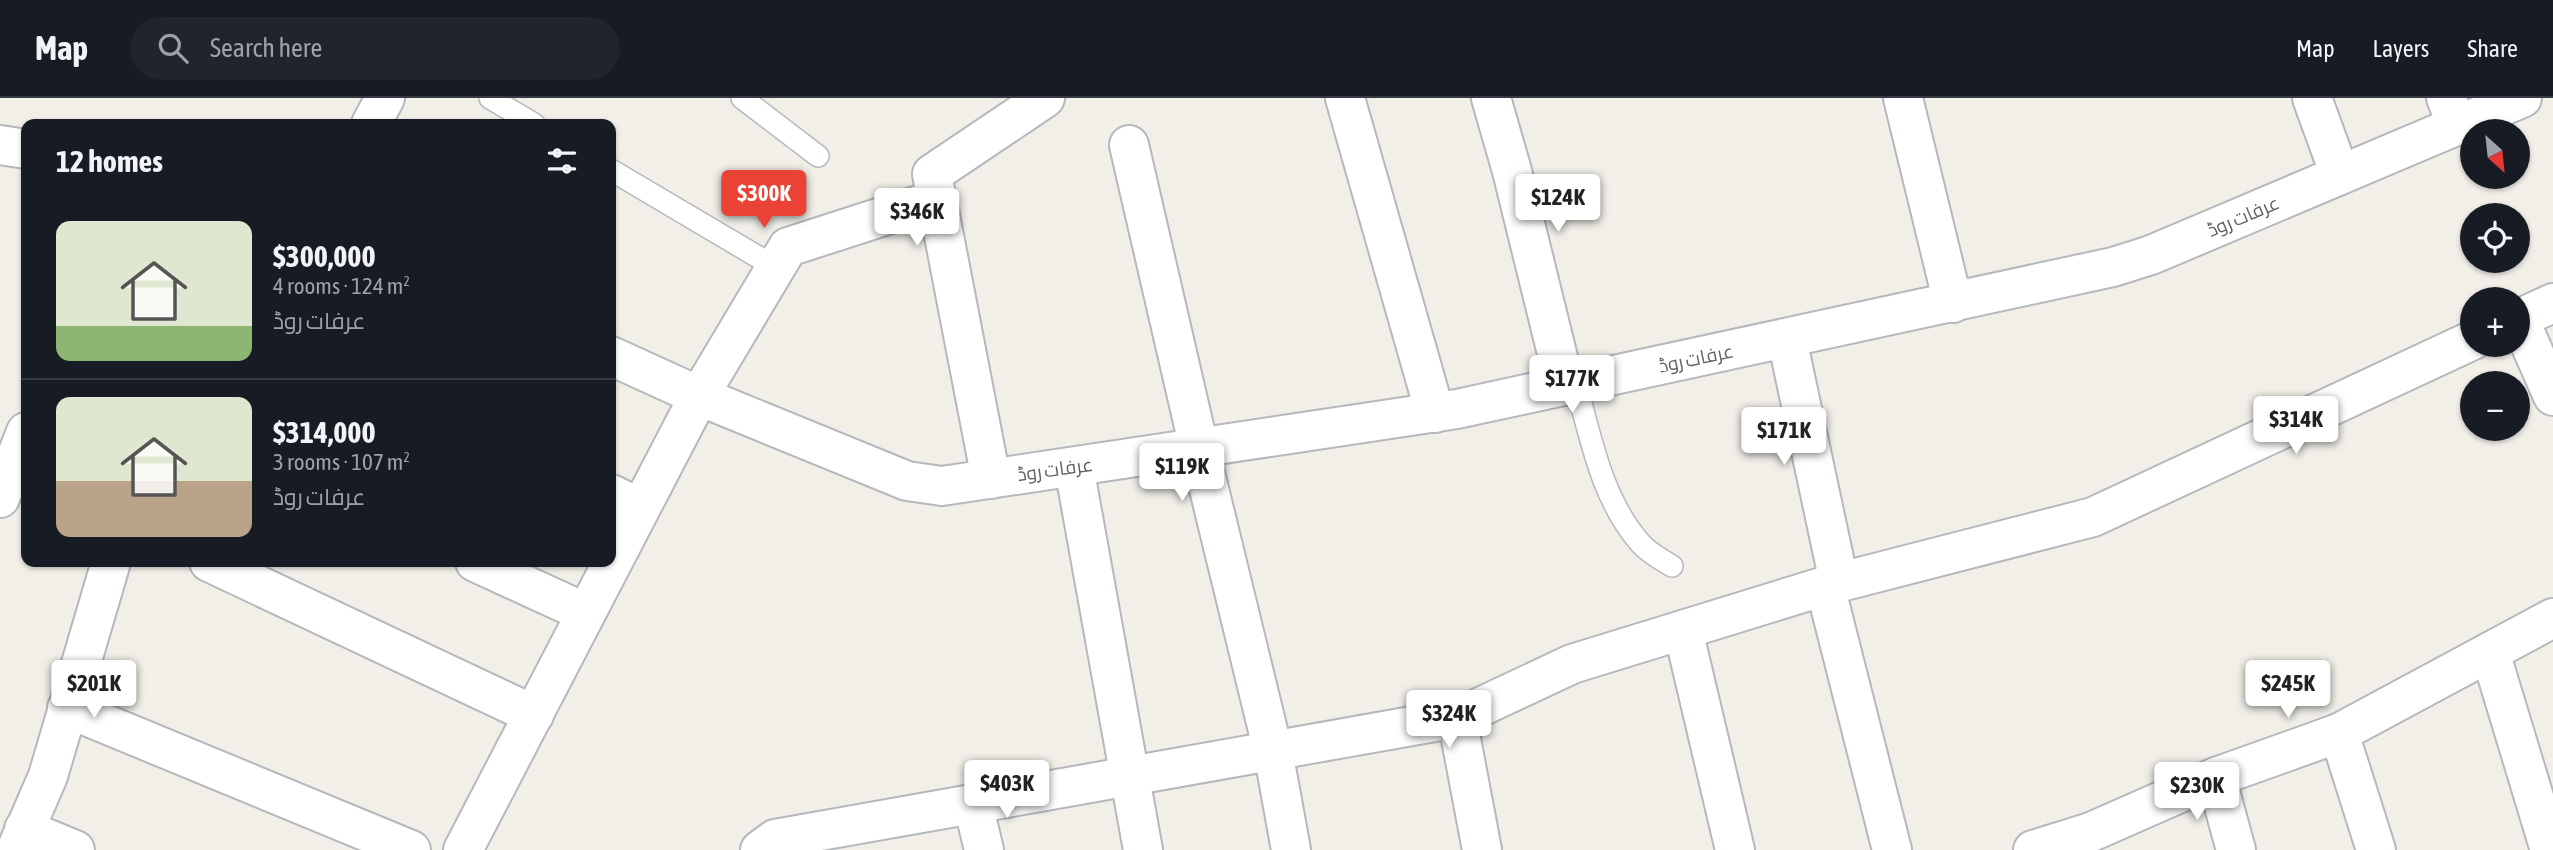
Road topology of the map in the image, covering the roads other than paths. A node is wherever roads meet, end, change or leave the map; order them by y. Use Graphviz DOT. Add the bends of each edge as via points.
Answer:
graph roads {
  1 [pos="385,98"];
  2 [pos="490,98"];
  3 [pos="742,98"];
  4 [pos="1045,98"];
  5 [pos="1345,98"];
  6 [pos="1491,98"];
  7 [pos="1903,98"];
  8 [pos="2312,98"];
  9 [pos="2522,98"];
  10 [pos="2451,112"];
  11 [pos="374,119"];
  12 [pos="526,119"];
  13 [pos="0,145"];
  14 [pos="1129,145"];
  15 [pos="21,148"];
  16 [pos="818,156"];
  17 [pos="616,173"];
  18 [pos="2340,175"];
  19 [pos="937,199"];
  20 [pos="775,267"];
  21 [pos="1953,303"];
  22 [pos="2553,303"];
  23 [pos="2530,314"];
  24 [pos="1787,339"];
  25 [pos="2530,345"];
  26 [pos="2460,346"];
  27 [pos="616,358"];
  28 [pos="1570,385"];
  29 [pos="699,396"];
  30 [pos="2553,396"];
  31 [pos="1435,413"];
  32 [pos="21,445"];
  33 [pos="1199,448"];
  34 [pos="1074,467"];
  35 [pos="991,479"];
  36 [pos="0,498"];
  37 [pos="626,501"];
  38 [pos="616,529"];
  39 [pos="1672,566"];
  40 [pos="109,567"];
  41 [pos="220,567"];
  42 [pos="486,567"];
  43 [pos="602,567"];
  44 [pos="1832,584"];
  45 [pos="586,613"];
  46 [pos="2553,618"];
  47 [pos="1683,630"];
  48 [pos="2490,652"];
  49 [pos="67,708"];
  50 [pos="534,715"];
  51 [pos="1457,718"];
  52 [pos="2339,733"];
  53 [pos="1273,751"];
  54 [pos="1130,776"];
  55 [pos="2216,778"];
  56 [pos="973,804"];
  57 [pos="842,839"];
  58 [pos="20,840"];
  59 [pos="2093,841"];
  60 [pos="75,850"];
  61 [pos="411,850"];
  62 [pos="463,850"];
  63 [pos="760,850"];
  64 [pos="984,850"];
  65 [pos="1143,850"];
  66 [pos="1291,850"];
  67 [pos="1482,850"];
  68 [pos="1735,850"];
  69 [pos="1892,850"];
  70 [pos="2033,850"];
  71 [pos="2236,850"];
  72 [pos="2376,850"];
  73 [pos="2550,850"];
  1 -- 11 [label="street"];
  2 -- 12 [label="lane"];
  3 -- 16 [label="lane"];
  4 -- 19 [label="street" via="932,174"];
  5 -- 31 [label="street"];
  6 -- 28 [label="street"];
  7 -- 21 [label="street"];
  8 -- 18 [label="street"];
  9 -- 10 [label="street, عرفات روڈ"];
  10 -- 18 [label="street, عرفات روڈ"];
  13 -- 15 [label="street"];
  14 -- 33 [label="street"];
  17 -- 20 [label="lane"];
  18 -- 21 [label="street, عرفات روڈ" via="2151,255"];
  19 -- 20 [label="street" via="788,247"];
  19 -- 35 [label="street"];
  20 -- 29 [label="street"];
  21 -- 24 [label="street, عرفات روڈ"];
  22 -- 23 [label="street"];
  24 -- 28 [label="street, عرفات روڈ"];
  24 -- 44 [label="street"];
  25 -- 30 [label="street"];
  26 -- 44 [label="street" via="2093,517"];
  27 -- 29 [label="street, عرفات روڈ"];
  28 -- 31 [label="street, عرفات روڈ"];
  28 -- 39 [label="lane" via="1604,483 1621,516 1642,546"];
  29 -- 35 [label="street, عرفات روڈ" via="907,481 942,486"];
  29 -- 37 [label="street"];
  31 -- 33 [label="street, عرفات روڈ"];
  32 -- 36 [label="street"];
  33 -- 34 [label="street, عرفات روڈ"];
  33 -- 53 [label="street"];
  34 -- 35 [label="street, عرفات روڈ"];
  34 -- 54 [label="street"];
  37 -- 38 [label="street"];
  40 -- 49 [label="street"];
  41 -- 50 [label="street"];
  42 -- 45 [label="street"];
  43 -- 45 [label="street"];
  44 -- 47 [label="street"];
  44 -- 69 [label="street"];
  45 -- 50 [label="street"];
  46 -- 48 [label="street"];
  47 -- 51 [label="street" via="1572,664"];
  47 -- 68 [label="street"];
  48 -- 52 [label="street"];
  48 -- 73 [label="street"];
  49 -- 58 [label="street" via="48,776"];
  49 -- 61 [label="street"];
  50 -- 62 [label="street"];
  51 -- 53 [label="street"];
  51 -- 67 [label="street"];
  52 -- 55 [label="street"];
  52 -- 72 [label="street"];
  53 -- 54 [label="street"];
  53 -- 66 [label="street"];
  54 -- 56 [label="street"];
  54 -- 65 [label="street"];
  55 -- 59 [label="street"];
  55 -- 71 [label="street"];
  56 -- 57 [label="street"];
  56 -- 64 [label="street"];
  57 -- 63 [label="street" via="775,839"];
  58 -- 60 [label="street"];
  59 -- 70 [label="street"];
}
